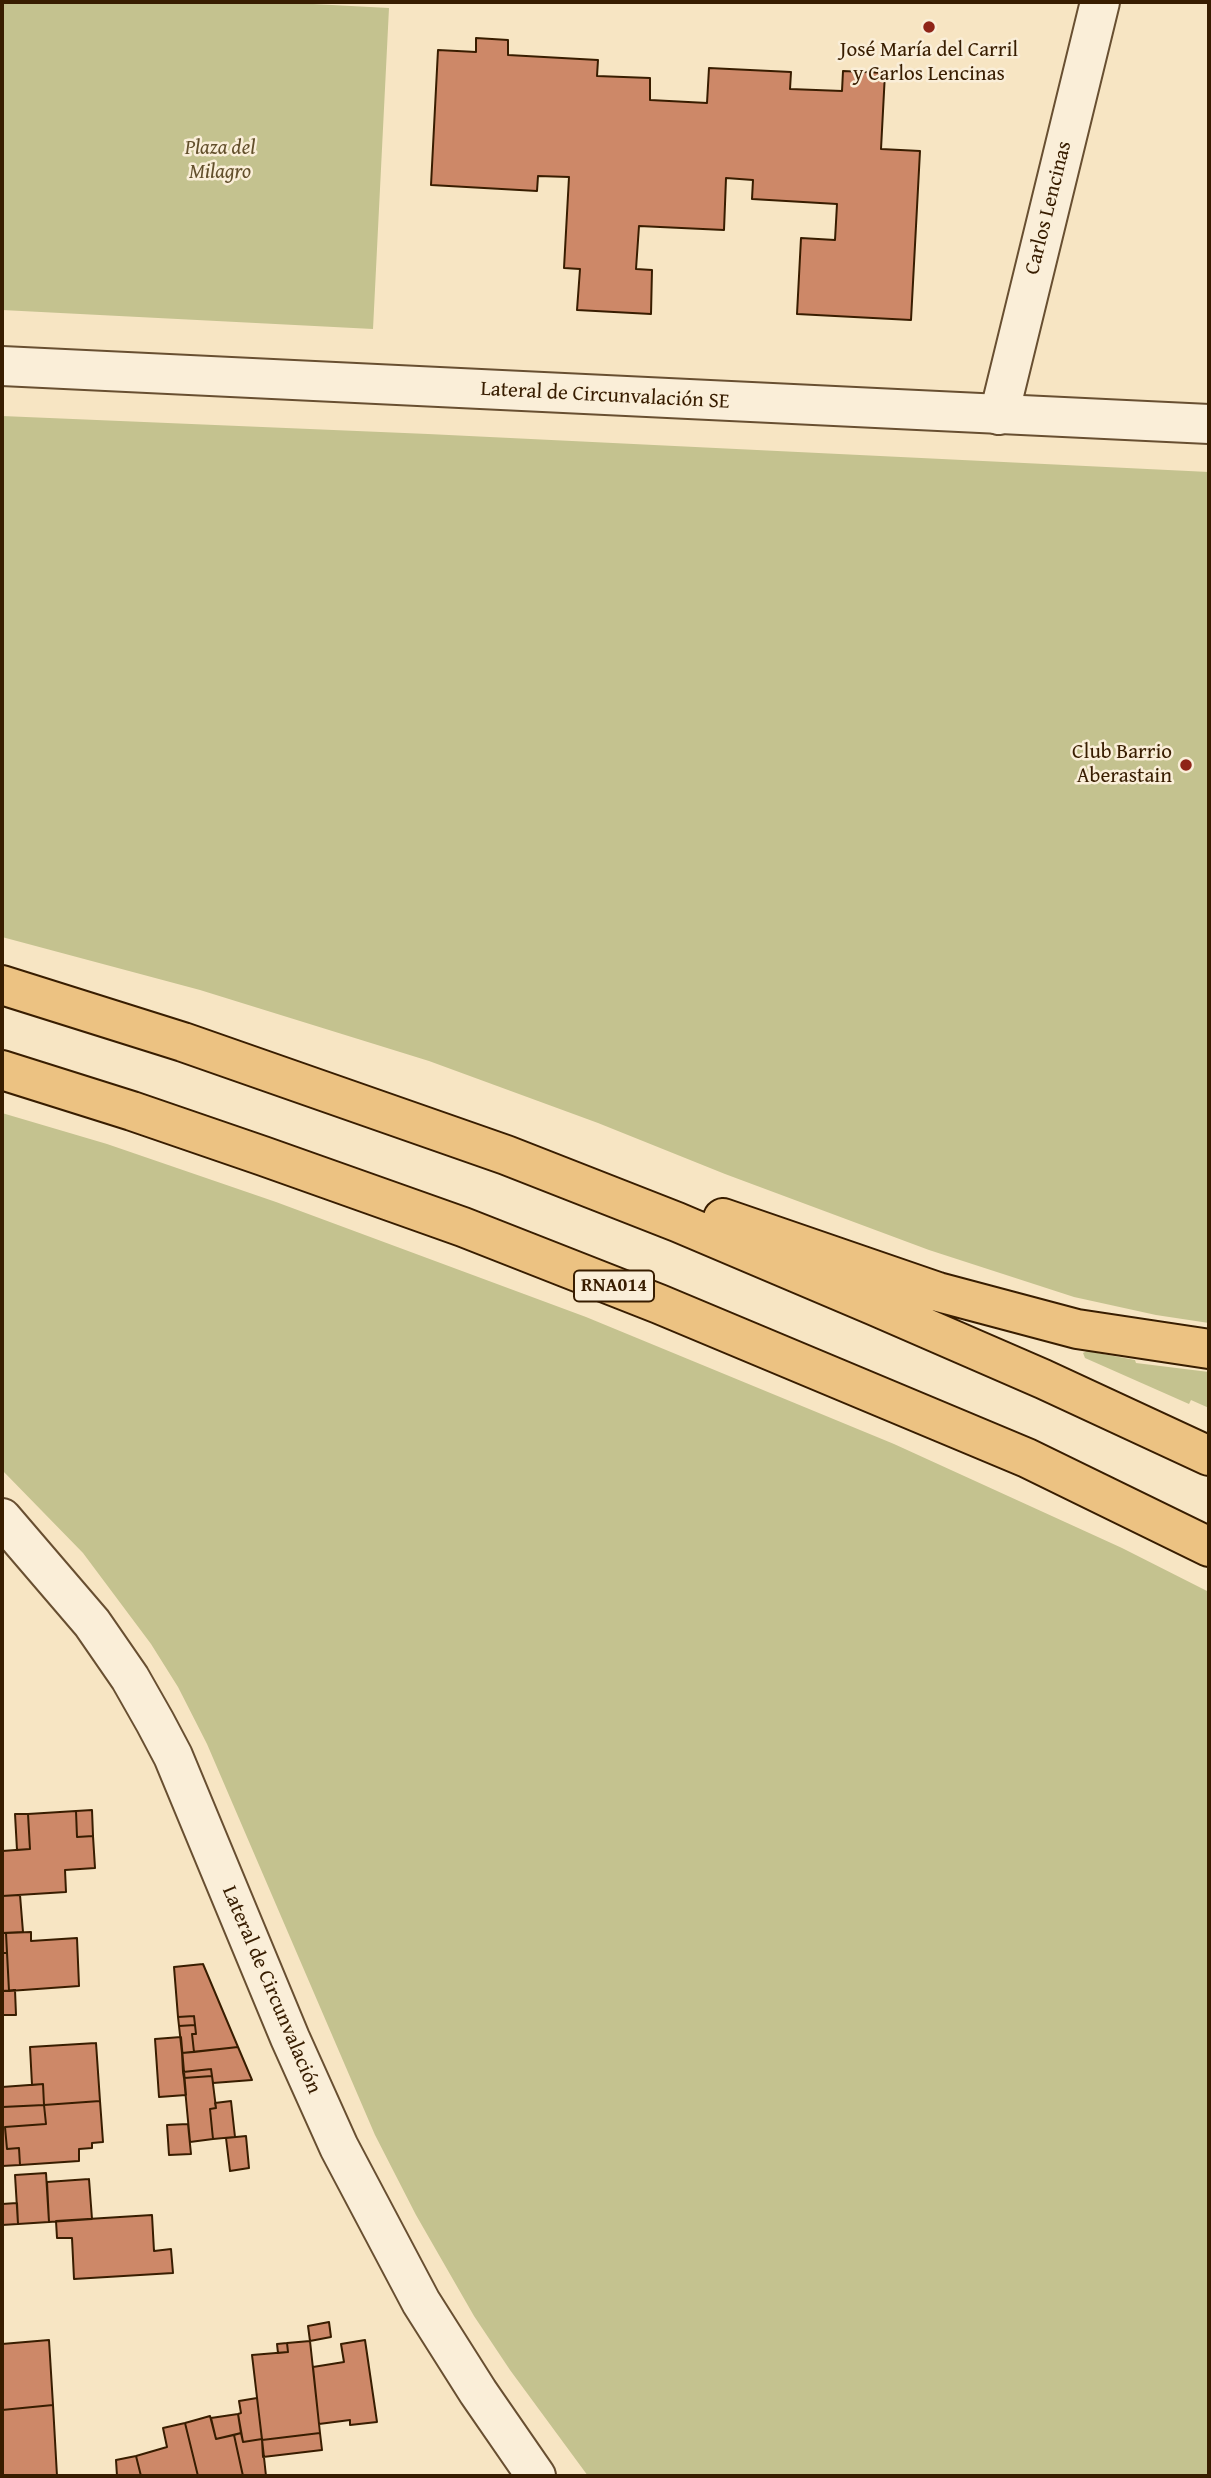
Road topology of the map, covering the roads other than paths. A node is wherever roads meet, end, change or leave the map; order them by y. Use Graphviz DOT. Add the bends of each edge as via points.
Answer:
graph roads {
  1 [pos="1100,2"];
  2 [pos="2,366"];
  3 [pos="999,415"];
  4 [pos="1209,424"];
  5 [pos="2,985"];
  6 [pos="2,1070"];
  7 [pos="506,1155"];
  8 [pos="1209,1349"];
  9 [pos="1209,1456"];
  10 [pos="2,1519"];
  11 [pos="1209,1547"];
  12 [pos="526,2474"];
  1 -- 3 [label="street, Carlos Lencinas"];
  2 -- 3 [label="street, Lateral de Circunvalación SE"];
  3 -- 4 [label="street, Lateral de Circunvalación SE"];
  5 -- 7 [label="highway" via="183,1042"];
  6 -- 11 [label="highway, RNA014" via="463,1227 659,1304 1027,1458"];
  7 -- 8 [label="highway" via="754,1227 938,1292 1077,1329"];
  7 -- 9 [label="highway" via="911,1322"];
  10 -- 12 [label="street, Lateral de Circunvalación" via="92,1623 155,1722 339,2147 421,2302"];
}
